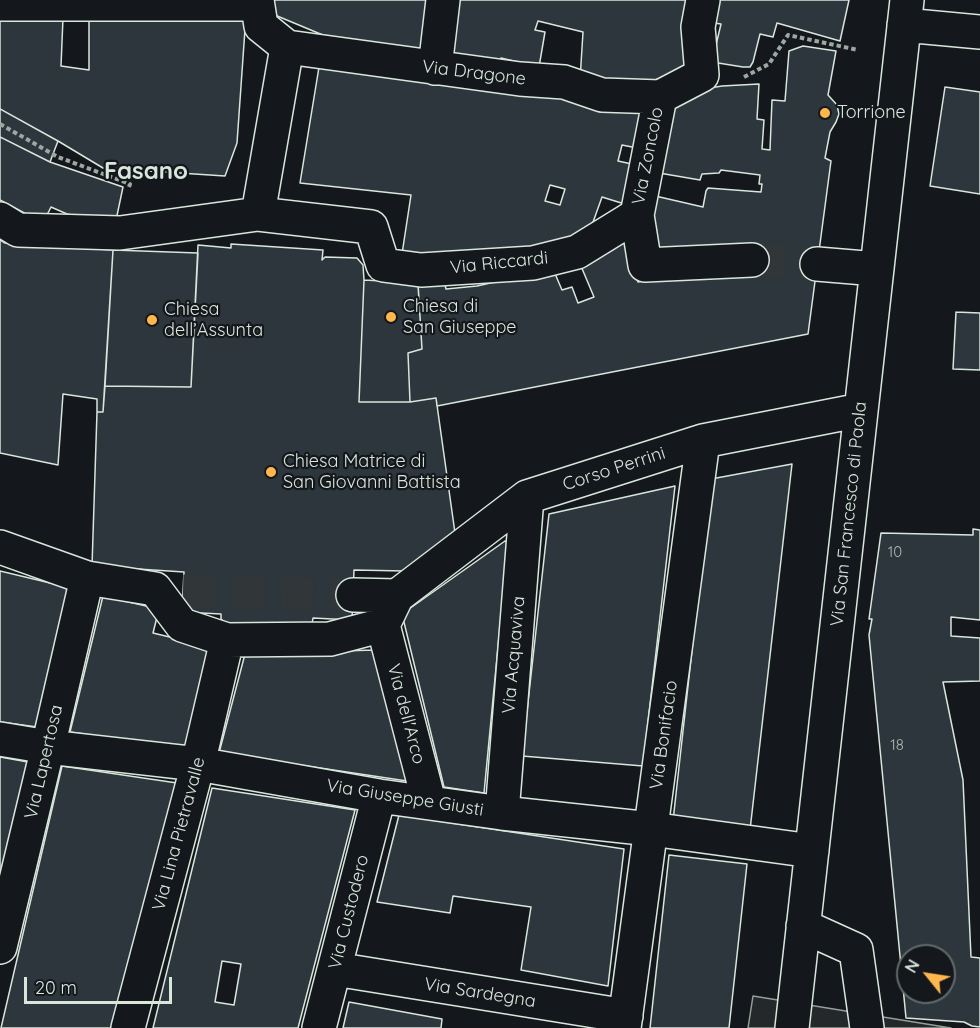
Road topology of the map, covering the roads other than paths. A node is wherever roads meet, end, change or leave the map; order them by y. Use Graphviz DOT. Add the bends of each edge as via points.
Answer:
graph roads {
  1 [pos="443,0"];
  2 [pos="703,0"];
  3 [pos="257,2"];
  4 [pos="0,4"];
  5 [pos="905,12"];
  6 [pos="980,32"];
  7 [pos="287,47"];
  8 [pos="435,69"];
  9 [pos="660,97"];
  10 [pos="258,214"];
  11 [pos="637,215"];
  12 [pos="0,219"];
  13 [pos="752,260"];
  14 [pos="817,264"];
  15 [pos="877,269"];
  16 [pos="861,410"];
  17 [pos="703,441"];
  18 [pos="527,497"];
  19 [pos="0,547"];
  20 [pos="87,578"];
  21 [pos="353,595"];
  22 [pos="397,596"];
  23 [pos="383,625"];
  24 [pos="227,640"];
  25 [pos="0,739"];
  26 [pos="48,747"];
  27 [pos="198,764"];
  28 [pos="379,796"];
  29 [pos="429,802"];
  30 [pos="501,813"];
  31 [pos="651,829"];
  32 [pos="812,851"];
  33 [pos="803,926"];
  34 [pos="0,947"];
  35 [pos="334,969"];
  36 [pos="625,1022"];
  37 [pos="128,1028"];
  38 [pos="319,1028"];
  39 [pos="792,1028"];
  40 [pos="867,1028"];
  1 -- 8 [label="street"];
  2 -- 9 [label="street" via="698,27 702,75"];
  3 -- 4 [label="street"];
  3 -- 7 [label="street" via="261,26"];
  5 -- 6 [label="street"];
  5 -- 15 [label="street, Via San Francesco di Paola"];
  7 -- 8 [label="street, Via Dragone"];
  7 -- 10 [label="street"];
  8 -- 9 [label="street, Via Dragone" via="564,82 602,95"];
  9 -- 11 [label="street, Via Zoncolo"];
  10 -- 11 [label="street, Via Riccardi" via="371,227 383,265 421,270 533,263 577,252"];
  10 -- 12 [label="street" via="120,233 18,230"];
  11 -- 13 [label="street" via="645,265"];
  14 -- 15 [label="street"];
  15 -- 16 [label="street, Via San Francesco di Paola"];
  16 -- 17 [label="street, Corso Perrini"];
  16 -- 32 [label="street, Via San Francesco di Paola"];
  17 -- 18 [label="street, Corso Perrini"];
  17 -- 31 [label="street, Via Bonifacio"];
  18 -- 22 [label="street, Corso Perrini"];
  18 -- 30 [label="street, Via Acquaviva"];
  19 -- 20 [label="street"];
  20 -- 24 [label="street" via="169,590 182,625"];
  20 -- 26 [label="street, Via Lapertosa"];
  21 -- 22 [label="street"];
  22 -- 23 [label="street, Corso Perrini"];
  23 -- 24 [label="street" via="330,639"];
  23 -- 29 [label="street, Via dell'Arco"];
  24 -- 27 [label="street, Via Lina Pietravalle"];
  25 -- 26 [label="street, Via Giuseppe Giusti"];
  26 -- 27 [label="street, Via Giuseppe Giusti"];
  26 -- 34 [label="street, Via Lapertosa"];
  27 -- 28 [label="street, Via Giuseppe Giusti"];
  27 -- 37 [label="street, Via Lina Pietravalle"];
  28 -- 29 [label="street, Via Giuseppe Giusti"];
  28 -- 35 [label="street, Via Custodero"];
  29 -- 30 [label="street, Via Giuseppe Giusti"];
  30 -- 31 [label="street, Via Giuseppe Giusti"];
  31 -- 32 [label="street, Via Giuseppe Giusti"];
  31 -- 36 [label="street, Via Bonifacio"];
  32 -- 33 [label="street, Via San Francesco di Paola"];
  33 -- 39 [label="street, Via San Francesco di Paola"];
  33 -- 40 [label="street" via="856,950"];
  35 -- 36 [label="street, Via Sardegna"];
  35 -- 38 [label="street, Via Custodero"];
}
